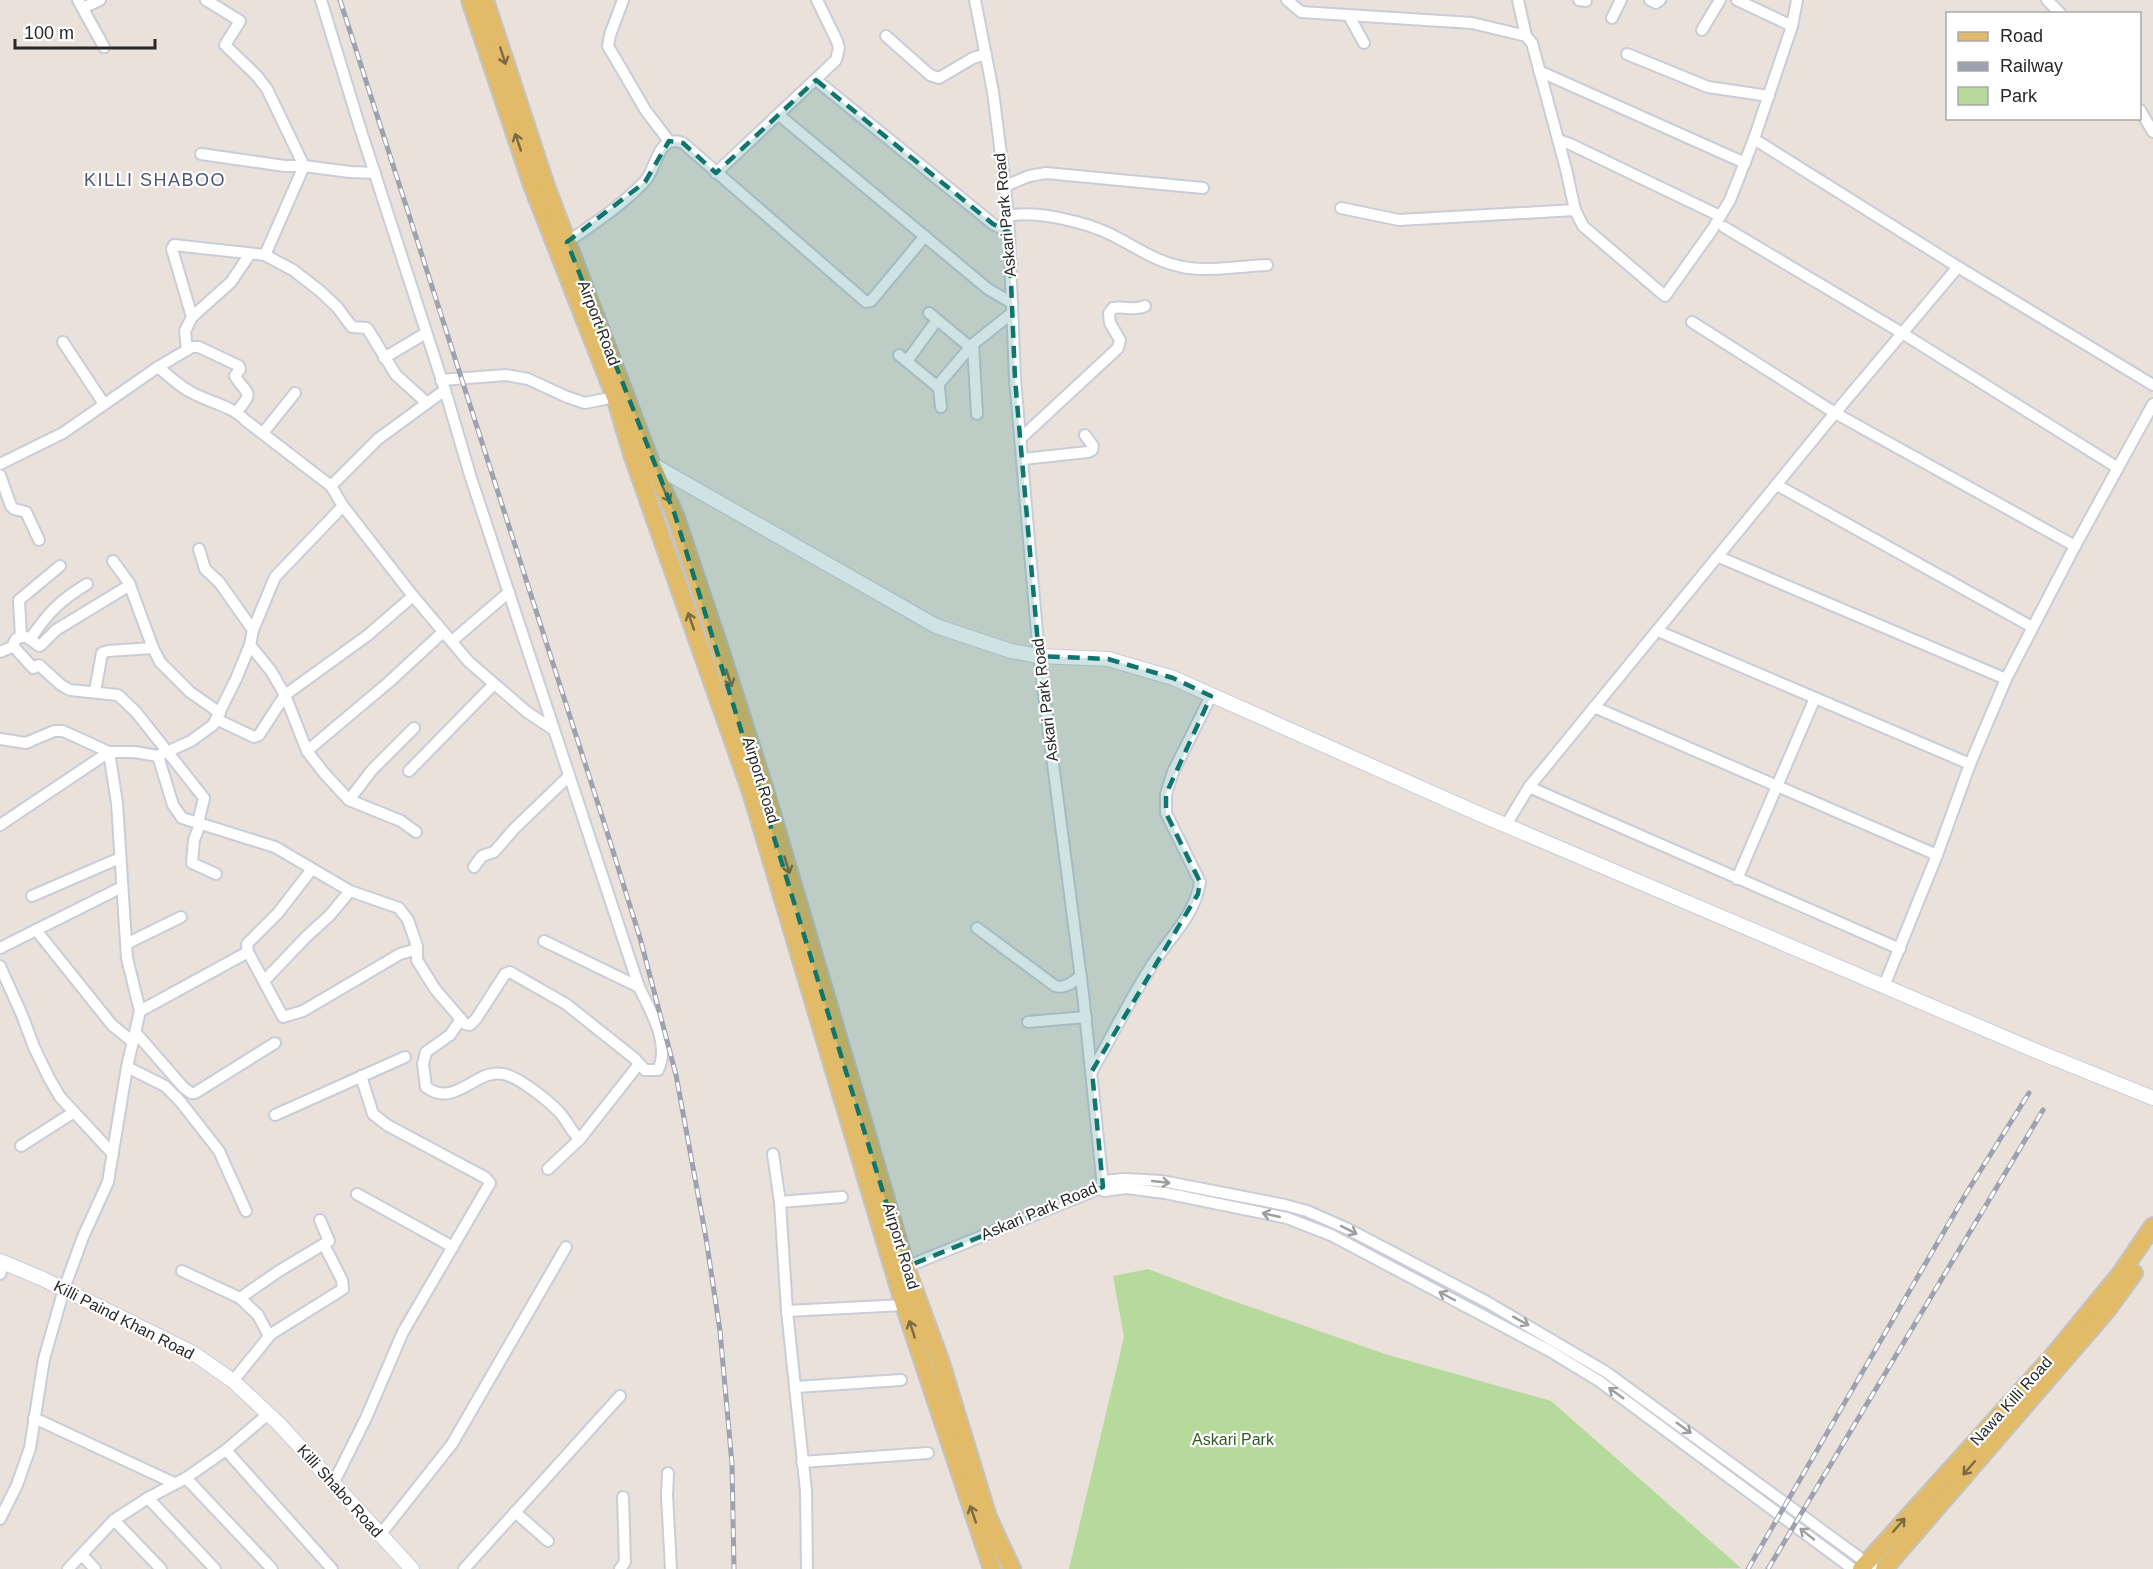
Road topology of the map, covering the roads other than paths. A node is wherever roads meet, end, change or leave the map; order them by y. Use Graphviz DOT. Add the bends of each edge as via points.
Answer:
graph roads {
  1 [pos="100,0"];
  2 [pos="206,0"];
  3 [pos="321,0"];
  4 [pos="470,0"];
  5 [pos="485,0"];
  6 [pos="623,0"];
  7 [pos="817,0"];
  8 [pos="1287,0"];
  9 [pos="1518,0"];
  10 [pos="1621,0"];
  11 [pos="1650,0"];
  12 [pos="1660,0"];
  13 [pos="1720,0"];
  14 [pos="1737,0"];
  15 [pos="1797,0"];
  16 [pos="2048,0"];
  17 [pos="979,3"];
  18 [pos="81,4"];
  19 [pos="2059,12"];
  20 [pos="1349,16"];
  21 [pos="1612,18"];
  22 [pos="1792,26"];
  23 [pos="1702,30"];
  24 [pos="886,36"];
  25 [pos="1526,36"];
  26 [pos="1364,43"];
  27 [pos="104,47"];
  28 [pos="986,54"];
  29 [pos="1627,54"];
  30 [pos="1539,70"];
  31 [pos="816,80"];
  32 [pos="1769,96"];
  33 [pos="2141,113"];
  34 [pos="779,115"];
  35 [pos="2153,132"];
  36 [pos="1558,140"];
  37 [pos="1754,140"];
  38 [pos="669,141"];
  39 [pos="201,154"];
  40 [pos="1745,163"];
  41 [pos="304,166"];
  42 [pos="375,173"];
  43 [pos="716,173"];
  44 [pos="1005,186"];
  45 [pos="1203,188"];
  46 [pos="1341,208"];
  47 [pos="1575,210"];
  48 [pos="1008,216"];
  49 [pos="1720,216"];
  50 [pos="1724,228"];
  51 [pos="1009,232"];
  52 [pos="925,236"];
  53 [pos="567,242"];
  54 [pos="250,254"];
  55 [pos="265,255"];
  56 [pos="1267,266"];
  57 [pos="1958,267"];
  58 [pos="1145,306"];
  59 [pos="1012,308"];
  60 [pos="192,317"];
  61 [pos="1692,322"];
  62 [pos="426,333"];
  63 [pos="1902,333"];
  64 [pos="63,342"];
  65 [pos="971,346"];
  66 [pos="187,350"];
  67 [pos="384,358"];
  68 [pos="158,367"];
  69 [pos="443,385"];
  70 [pos="937,386"];
  71 [pos="2153,386"];
  72 [pos="295,393"];
  73 [pos="615,397"];
  74 [pos="427,403"];
  75 [pos="104,404"];
  76 [pos="2153,404"];
  77 [pos="941,407"];
  78 [pos="237,411"];
  79 [pos="977,414"];
  80 [pos="1835,414"];
  81 [pos="263,433"];
  82 [pos="1086,435"];
  83 [pos="1021,438"];
  84 [pos="632,454"];
  85 [pos="1023,459"];
  86 [pos="651,463"];
  87 [pos="0,464"];
  88 [pos="2118,468"];
  89 [pos="0,475"];
  90 [pos="1777,485"];
  91 [pos="331,486"];
  92 [pos="343,506"];
  93 [pos="39,540"];
  94 [pos="2074,546"];
  95 [pos="200,549"];
  96 [pos="1719,557"];
  97 [pos="113,561"];
  98 [pos="60,566"];
  99 [pos="87,584"];
  100 [pos="130,585"];
  101 [pos="509,592"];
  102 [pos="412,596"];
  103 [pos="2032,627"];
  104 [pos="253,630"];
  105 [pos="1658,631"];
  106 [pos="443,632"];
  107 [pos="26,638"];
  108 [pos="452,641"];
  109 [pos="250,645"];
  110 [pos="12,647"];
  111 [pos="153,648"];
  112 [pos="0,652"];
  113 [pos="1039,656"];
  114 [pos="2006,679"];
  115 [pos="494,684"];
  116 [pos="95,691"];
  117 [pos="285,695"];
  118 [pos="1211,696"];
  119 [pos="1815,698"];
  120 [pos="1594,707"];
  121 [pos="218,716"];
  122 [pos="414,728"];
  123 [pos="554,730"];
  124 [pos="0,739"];
  125 [pos="307,751"];
  126 [pos="110,752"];
  127 [pos="162,754"];
  128 [pos="1970,764"];
  129 [pos="409,771"];
  130 [pos="569,776"];
  131 [pos="1777,787"];
  132 [pos="1529,788"];
  133 [pos="349,800"];
  134 [pos="199,823"];
  135 [pos="0,825"];
  136 [pos="1506,825"];
  137 [pos="417,832"];
  138 [pos="1937,855"];
  139 [pos="120,858"];
  140 [pos="474,867"];
  141 [pos="312,868"];
  142 [pos="216,874"];
  143 [pos="1737,879"];
  144 [pos="122,887"];
  145 [pos="350,891"];
  146 [pos="32,896"];
  147 [pos="181,917"];
  148 [pos="977,928"];
  149 [pos="36,930"];
  150 [pos="544,941"];
  151 [pos="126,944"];
  152 [pos="0,948"];
  153 [pos="417,949"];
  154 [pos="1900,949"];
  155 [pos="248,952"];
  156 [pos="0,966"];
  157 [pos="1081,976"];
  158 [pos="264,981"];
  159 [pos="4,986"];
  160 [pos="1884,986"];
  161 [pos="639,987"];
  162 [pos="140,1011"];
  163 [pos="1086,1017"];
  164 [pos="461,1019"];
  165 [pos="1028,1022"];
  166 [pos="134,1037"];
  167 [pos="275,1043"];
  168 [pos="405,1057"];
  169 [pos="639,1064"];
  170 [pos="127,1067"];
  171 [pos="1092,1071"];
  172 [pos="361,1076"];
  173 [pos="2153,1098"];
  174 [pos="74,1112"];
  175 [pos="274,1115"];
  176 [pos="580,1139"];
  177 [pos="21,1146"];
  178 [pos="113,1154"];
  179 [pos="772,1154"];
  180 [pos="548,1170"];
  181 [pos="1103,1186"];
  182 [pos="357,1194"];
  183 [pos="842,1197"];
  184 [pos="780,1202"];
  185 [pos="246,1211"];
  186 [pos="320,1220"];
  187 [pos="2153,1226"];
  188 [pos="2153,1244"];
  189 [pos="324,1245"];
  190 [pos="453,1247"];
  191 [pos="566,1247"];
  192 [pos="1,1266"];
  193 [pos="906,1267"];
  194 [pos="182,1271"];
  195 [pos="64,1289"];
  196 [pos="240,1298"];
  197 [pos="904,1305"];
  198 [pos="787,1311"];
  199 [pos="269,1336"];
  200 [pos="901,1380"];
  201 [pos="233,1381"];
  202 [pos="796,1387"];
  203 [pos="620,1395"];
  204 [pos="268,1414"];
  205 [pos="34,1418"];
  206 [pos="226,1450"];
  207 [pos="928,1453"];
  208 [pos="802,1462"];
  209 [pos="668,1473"];
  210 [pos="186,1478"];
  211 [pos="174,1484"];
  212 [pos="333,1484"];
  213 [pos="148,1497"];
  214 [pos="623,1497"];
  215 [pos="515,1512"];
  216 [pos="0,1519"];
  217 [pos="114,1520"];
  218 [pos="380,1535"];
  219 [pos="548,1541"];
  220 [pos="82,1555"];
  221 [pos="1864,1567"];
  222 [pos="68,1569"];
  223 [pos="95,1569"];
  224 [pos="161,1569"];
  225 [pos="214,1569"];
  226 [pos="272,1569"];
  227 [pos="332,1569"];
  228 [pos="412,1569"];
  229 [pos="464,1569"];
  230 [pos="620,1569"];
  231 [pos="671,1569"];
  232 [pos="807,1569"];
  233 [pos="992,1569"];
  234 [pos="1012,1569"];
  235 [pos="1884,1569"];
  1 -- 18 [label="street"];
  2 -- 41 [label="street" via="240,21 225,45 267,89"];
  3 -- 42 [label="street"];
  73 -- 4 [label="main road, Airport Road, one-way" via="532,185"];
  5 -- 53 [label="main road, Airport Road, one-way"];
  6 -- 38 [label="street" via="608,46 646,111"];
  7 -- 31 [label="street" via="839,48 834,63"];
  8 -- 20 [label="street" via="1300,12"];
  9 -- 25 [label="street"];
  10 -- 21 [label="street"];
  11 -- 12 [label="street"];
  13 -- 23 [label="street"];
  14 -- 22 [label="street"];
  15 -- 22 [label="street"];
  16 -- 19 [label="street"];
  17 -- 28 [label="street, Askari Park Road"];
  18 -- 27 [label="street"];
  20 -- 25 [label="street" via="1472,23"];
  20 -- 26 [label="street"];
  22 -- 32 [label="street"];
  24 -- 28 [label="street" via="930,75 939,78"];
  25 -- 30 [label="street" via="1532,43"];
  28 -- 44 [label="street, Askari Park Road"];
  29 -- 32 [label="street" via="1708,87"];
  30 -- 36 [label="street"];
  30 -- 40 [label="street"];
  31 -- 34 [label="street"];
  31 -- 51 [label="street" via="993,224"];
  32 -- 37 [label="street"];
  33 -- 35 [label="street"];
  34 -- 43 [label="street"];
  34 -- 52 [label="street"];
  36 -- 47 [label="street"];
  36 -- 49 [label="street"];
  37 -- 40 [label="street"];
  37 -- 57 [label="street"];
  38 -- 43 [label="street" via="682,143"];
  38 -- 53 [label="street" via="645,182"];
  39 -- 41 [label="street"];
  40 -- 49 [label="street"];
  41 -- 42 [label="street"];
  41 -- 55 [label="street"];
  42 -- 62 [label="street"];
  43 -- 52 [label="street" via="866,302 871,301"];
  44 -- 45 [label="street" via="1046,173"];
  44 -- 48 [label="street, Askari Park Road"];
  46 -- 47 [label="street" via="1399,220"];
  47 -- 49 [label="street" via="1583,226 1665,296"];
  48 -- 51 [label="street, Askari Park Road"];
  48 -- 56 [label="street" via="1034,215 1091,227 1145,254 1185,268"];
  50 -- 63 [label="street"];
  51 -- 59 [label="street, Askari Park Road"];
  52 -- 59 [label="street"];
  53 -- 86 [label="main road, Airport Road"];
  54 -- 55 [label="street"];
  54 -- 60 [label="street" via="231,282"];
  54 -- 60 [label="street" via="174,245"];
  55 -- 67 [label="street" via="320,291 352,327 367,328"];
  57 -- 63 [label="street"];
  57 -- 71 [label="street"];
  58 -- 83 [label="street" via="1122,307 1109,313 1120,340 1118,348"];
  59 -- 65 [label="street"];
  59 -- 83 [label="street, Askari Park Road"];
  60 -- 66 [label="street" via="185,331"];
  61 -- 80 [label="street"];
  62 -- 67 [label="street"];
  62 -- 69 [label="street"];
  63 -- 80 [label="street"];
  63 -- 88 [label="street"];
  64 -- 75 [label="street"];
  65 -- 70 [label="street"];
  65 -- 70 [label="street" via="933,316 903,358"];
  65 -- 79 [label="street"];
  66 -- 68 [label="street"];
  66 -- 78 [label="street" via="199,347 239,366 235,376 249,395"];
  67 -- 74 [label="street" via="402,383"];
  68 -- 75 [label="street"];
  68 -- 78 [label="street" via="187,390"];
  69 -- 73 [label="street" via="506,375 528,379 585,403"];
  69 -- 74 [label="street"];
  69 -- 101 [label="street"];
  70 -- 77 [label="street"];
  72 -- 81 [label="street"];
  73 -- 84 [label="main road, Airport Road"];
  74 -- 91 [label="street" via="378,439"];
  75 -- 87 [label="street" via="63,434"];
  76 -- 88 [label="street"];
  78 -- 81 [label="street"];
  80 -- 90 [label="street"];
  80 -- 94 [label="street"];
  81 -- 91 [label="street"];
  82 -- 85 [label="street" via="1093,446 1088,452"];
  83 -- 85 [label="street, Askari Park Road"];
  84 -- 86 [label="street"];
  197 -- 84 [label="main road, Airport Road, one-way" via="751,792"];
  85 -- 113 [label="street, Askari Park Road"];
  86 -- 113 [label="street" via="936,627"];
  86 -- 193 [label="main road, Airport Road, one-way" via="675,515 719,646"];
  88 -- 94 [label="street"];
  89 -- 93 [label="street" via="11,506 26,512"];
  90 -- 96 [label="street"];
  90 -- 103 [label="street"];
  91 -- 92 [label="street"];
  92 -- 102 [label="street"];
  92 -- 104 [label="street" via="275,578"];
  94 -- 103 [label="street"];
  95 -- 104 [label="street" via="205,569"];
  96 -- 105 [label="street"];
  96 -- 114 [label="street"];
  97 -- 100 [label="street"];
  98 -- 107 [label="street" via="19,600"];
  99 -- 107 [label="street" via="63,598"];
  100 -- 107 [label="street" via="56,630 39,646"];
  100 -- 111 [label="street"];
  101 -- 108 [label="street"];
  101 -- 123 [label="street"];
  102 -- 106 [label="street"];
  102 -- 117 [label="street" via="368,635"];
  103 -- 114 [label="street"];
  104 -- 109 [label="street"];
  105 -- 119 [label="street"];
  105 -- 120 [label="street"];
  106 -- 108 [label="street"];
  106 -- 125 [label="street"];
  107 -- 110 [label="street" via="16,639"];
  108 -- 115 [label="street"];
  109 -- 117 [label="street"];
  109 -- 121 [label="street"];
  110 -- 112 [label="street"];
  110 -- 116 [label="street" via="33,668 39,665 70,690"];
  111 -- 116 [label="street" via="102,653"];
  111 -- 121 [label="street" via="160,662"];
  113 -- 118 [label="street" via="1108,659 1173,678"];
  113 -- 157 [label="street, Askari Park Road"];
  114 -- 128 [label="street"];
  115 -- 123 [label="street"];
  115 -- 129 [label="street"];
  116 -- 127 [label="street" via="118,695 136,712"];
  117 -- 121 [label="street" via="254,737"];
  117 -- 125 [label="street"];
  118 -- 136 [label="street"];
  118 -- 171 [label="street" via="1166,794 1166,813 1200,882 1198,894 1189,915 1151,966"];
  119 -- 128 [label="street"];
  119 -- 131 [label="street"];
  120 -- 131 [label="street"];
  120 -- 132 [label="street"];
  121 -- 127 [label="street" via="213,725 191,741"];
  122 -- 133 [label="street" via="372,770"];
  123 -- 130 [label="street"];
  124 -- 126 [label="street" via="26,743 63,731"];
  125 -- 133 [label="street"];
  126 -- 127 [label="street"];
  126 -- 135 [label="street"];
  126 -- 139 [label="street"];
  127 -- 134 [label="street" via="173,805 182,818"];
  127 -- 134 [label="street" via="204,798"];
  128 -- 138 [label="street"];
  130 -- 140 [label="street" via="494,852 482,856"];
  130 -- 161 [label="street"];
  131 -- 138 [label="street"];
  131 -- 143 [label="street"];
  132 -- 136 [label="street"];
  132 -- 143 [label="street"];
  133 -- 137 [label="street"];
  134 -- 141 [label="street" via="275,847"];
  134 -- 142 [label="street" via="192,863"];
  136 -- 160 [label="street"];
  138 -- 154 [label="street"];
  139 -- 144 [label="street"];
  139 -- 146 [label="street"];
  141 -- 145 [label="street"];
  141 -- 155 [label="street" via="247,944"];
  143 -- 154 [label="street"];
  144 -- 149 [label="street"];
  144 -- 151 [label="street"];
  145 -- 153 [label="street" via="399,908 408,920"];
  145 -- 158 [label="street"];
  147 -- 151 [label="street"];
  148 -- 157 [label="street" via="1055,986 1069,984"];
  149 -- 152 [label="street"];
  149 -- 166 [label="street" via="112,1025"];
  150 -- 161 [label="street"];
  151 -- 162 [label="street"];
  153 -- 158 [label="street" via="400,954 288,1017 283,1017"];
  153 -- 164 [label="street" via="417,960 435,989"];
  154 -- 160 [label="street"];
  155 -- 158 [label="street"];
  155 -- 162 [label="street"];
  156 -- 159 [label="street"];
  157 -- 163 [label="street, Askari Park Road"];
  159 -- 174 [label="street" via="49,1078"];
  160 -- 173 [label="street"];
  161 -- 169 [label="street" via="658,1031 662,1052 658,1070 645,1071"];
  162 -- 166 [label="street"];
  163 -- 165 [label="street"];
  163 -- 171 [label="street, Askari Park Road"];
  164 -- 169 [label="street" via="465,1024 476,1019 510,972 566,1004"];
  164 -- 176 [label="street" via="450,1035 426,1052 426,1087 433,1093 448,1095 497,1073 506,1074 544,1098"];
  166 -- 167 [label="street" via="190,1093"];
  166 -- 170 [label="street"];
  168 -- 172 [label="street"];
  169 -- 176 [label="street"];
  170 -- 178 [label="street"];
  170 -- 185 [label="street" via="165,1086 180,1101 219,1151"];
  171 -- 181 [label="street, Askari Park Road"];
  172 -- 175 [label="street"];
  172 -- 190 [label="street" via="373,1114 490,1183"];
  174 -- 177 [label="street"];
  174 -- 178 [label="street"];
  176 -- 180 [label="street"];
  178 -- 195 [label="street" via="108,1182"];
  179 -- 184 [label="street"];
  181 -- 193 [label="street, Askari Park Road"];
  181 -- 221 [label="street" via="1125,1179 1162,1181 1307,1211 1348,1229 1497,1308 1606,1372"];
  182 -- 190 [label="street"];
  183 -- 184 [label="street"];
  184 -- 198 [label="street"];
  186 -- 189 [label="street" via="329,1241"];
  221 -- 187 [label="main road, Nawa Killi Road, one-way" via="2052,1357 2121,1273"];
  188 -- 235 [label="main road, Nawa Killi Road, one-way" via="2108,1309"];
  189 -- 196 [label="street"];
  189 -- 199 [label="street" via="343,1289"];
  190 -- 212 [label="street" via="403,1332"];
  191 -- 218 [label="street" via="452,1444"];
  192 -- 195 [label="street, Killi Paind Khan Road"];
  193 -- 234 [label="main road, Airport Road" via="940,1360 988,1517"];
  194 -- 196 [label="street"];
  195 -- 201 [label="street, Killi Paind Khan Road" via="193,1353"];
  195 -- 205 [label="street" via="44,1359"];
  196 -- 199 [label="street" via="258,1315"];
  197 -- 198 [label="street"];
  233 -- 197 [label="main road, Airport Road, one-way"];
  198 -- 202 [label="street"];
  199 -- 201 [label="street"];
  200 -- 202 [label="street"];
  201 -- 204 [label="street, Killi Paind Khan Road"];
  202 -- 208 [label="street"];
  203 -- 215 [label="street"];
  204 -- 206 [label="street"];
  204 -- 212 [label="street, Killi Shabo Road"];
  205 -- 211 [label="street"];
  205 -- 216 [label="street" via="30,1448"];
  206 -- 210 [label="street"];
  206 -- 227 [label="street"];
  207 -- 208 [label="street"];
  208 -- 232 [label="street"];
  209 -- 231 [label="street"];
  210 -- 211 [label="street"];
  210 -- 226 [label="street"];
  211 -- 213 [label="street"];
  212 -- 218 [label="street, Killi Shabo Road"];
  213 -- 217 [label="street"];
  213 -- 225 [label="street"];
  214 -- 230 [label="street" via="625,1562"];
  215 -- 219 [label="street"];
  215 -- 229 [label="street"];
  217 -- 220 [label="street"];
  217 -- 224 [label="street"];
  218 -- 228 [label="street, Killi Shabo Road"];
  220 -- 222 [label="street"];
  220 -- 223 [label="street"];
}
